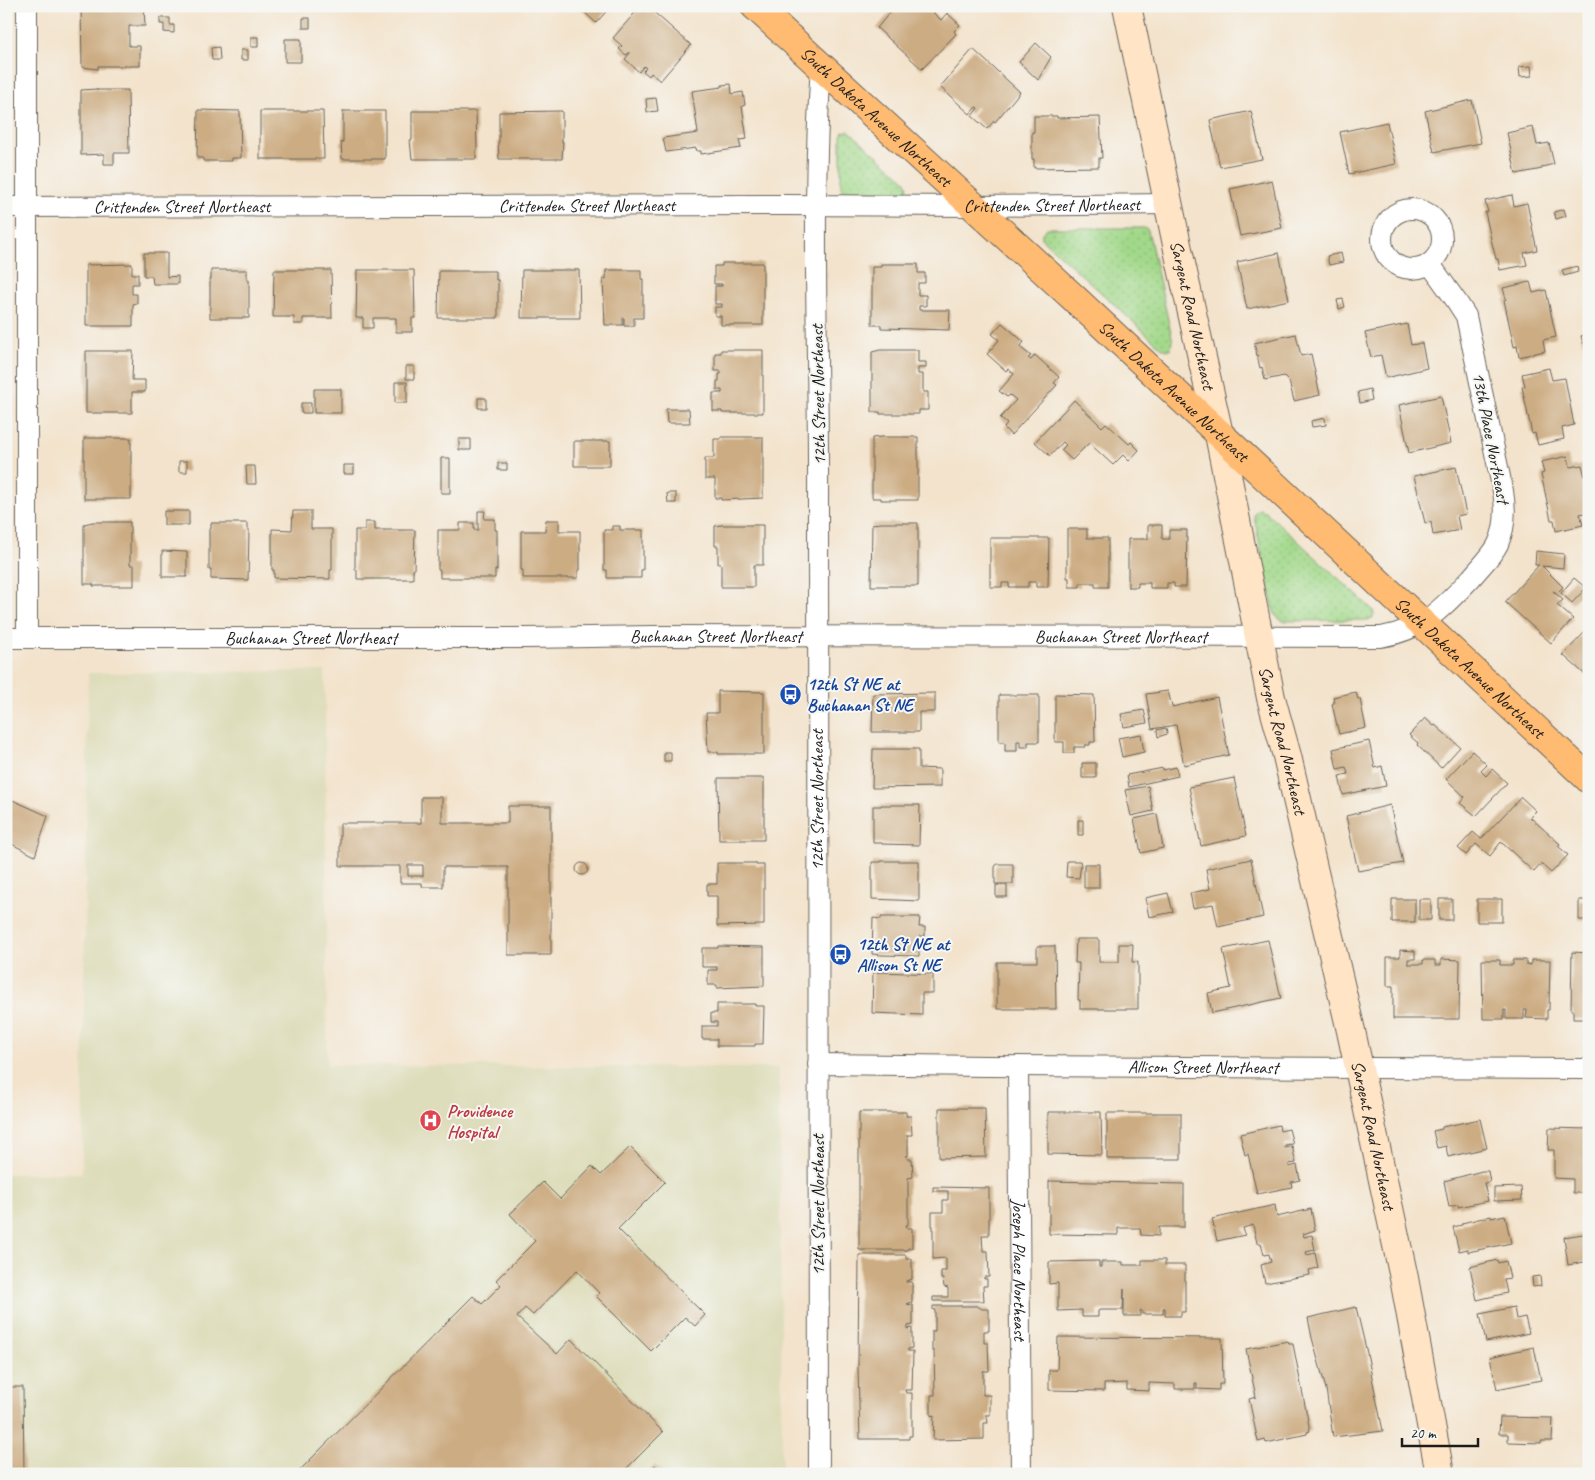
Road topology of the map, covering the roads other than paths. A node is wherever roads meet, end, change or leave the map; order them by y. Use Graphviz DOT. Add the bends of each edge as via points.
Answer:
graph roads {
  1 [pos="27,6"];
  2 [pos="755,6"];
  3 [pos="1127,6"];
  4 [pos="821,66"];
  5 [pos="1169,204"];
  6 [pos="816,205"];
  7 [pos="974,206"];
  8 [pos="6,207"];
  9 [pos="27,207"];
  10 [pos="1430,264"];
  11 [pos="1219,434"];
  12 [pos="1423,623"];
  13 [pos="818,637"];
  14 [pos="1259,637"];
  15 [pos="6,638"];
  16 [pos="27,638"];
  17 [pos="1589,779"];
  18 [pos="818,1064"];
  19 [pos="1018,1066"];
  20 [pos="1359,1067"];
  21 [pos="1589,1069"];
  22 [pos="819,1474"];
  23 [pos="1022,1474"];
  24 [pos="1440,1474"];
  1 -- 9 [label="street"];
  2 -- 4 [label="main road, South Dakota Avenue Northeast"];
  3 -- 5 [label="main road, Sargent Road Northeast"];
  4 -- 6 [label="street, 12th Street Northeast"];
  4 -- 7 [label="main road, South Dakota Avenue Northeast"];
  5 -- 7 [label="street, Crittenden Street Northeast"];
  5 -- 11 [label="main road, Sargent Road Northeast"];
  6 -- 7 [label="street, Crittenden Street Northeast"];
  6 -- 9 [label="street, Crittenden Street Northeast"];
  6 -- 13 [label="street, 12th Street Northeast"];
  7 -- 11 [label="main road, South Dakota Avenue Northeast"];
  8 -- 9 [label="street, Crittenden Street Northeast"];
  9 -- 16 [label="street"];
  10 -- 12 [label="street, 13th Place Northeast" via="1466,316 1503,491 1505,518 1491,556 1445,606"];
  11 -- 12 [label="main road, South Dakota Avenue Northeast"];
  11 -- 14 [label="main road, Sargent Road Northeast"];
  12 -- 14 [label="street, Buchanan Street Northeast" via="1381,637"];
  12 -- 17 [label="main road, South Dakota Avenue Northeast"];
  13 -- 14 [label="street, Buchanan Street Northeast"];
  13 -- 16 [label="street, Buchanan Street Northeast"];
  13 -- 18 [label="street, 12th Street Northeast"];
  14 -- 20 [label="main road, Sargent Road Northeast"];
  15 -- 16 [label="street, Buchanan Street Northeast"];
  18 -- 19 [label="street, Allison Street Northeast"];
  18 -- 22 [label="street, 12th Street Northeast"];
  19 -- 20 [label="street, Allison Street Northeast"];
  19 -- 23 [label="street, Joseph Place Northeast"];
  20 -- 21 [label="street, Allison Street Northeast"];
  20 -- 24 [label="main road, Sargent Road Northeast" via="1404,1278"];
}
